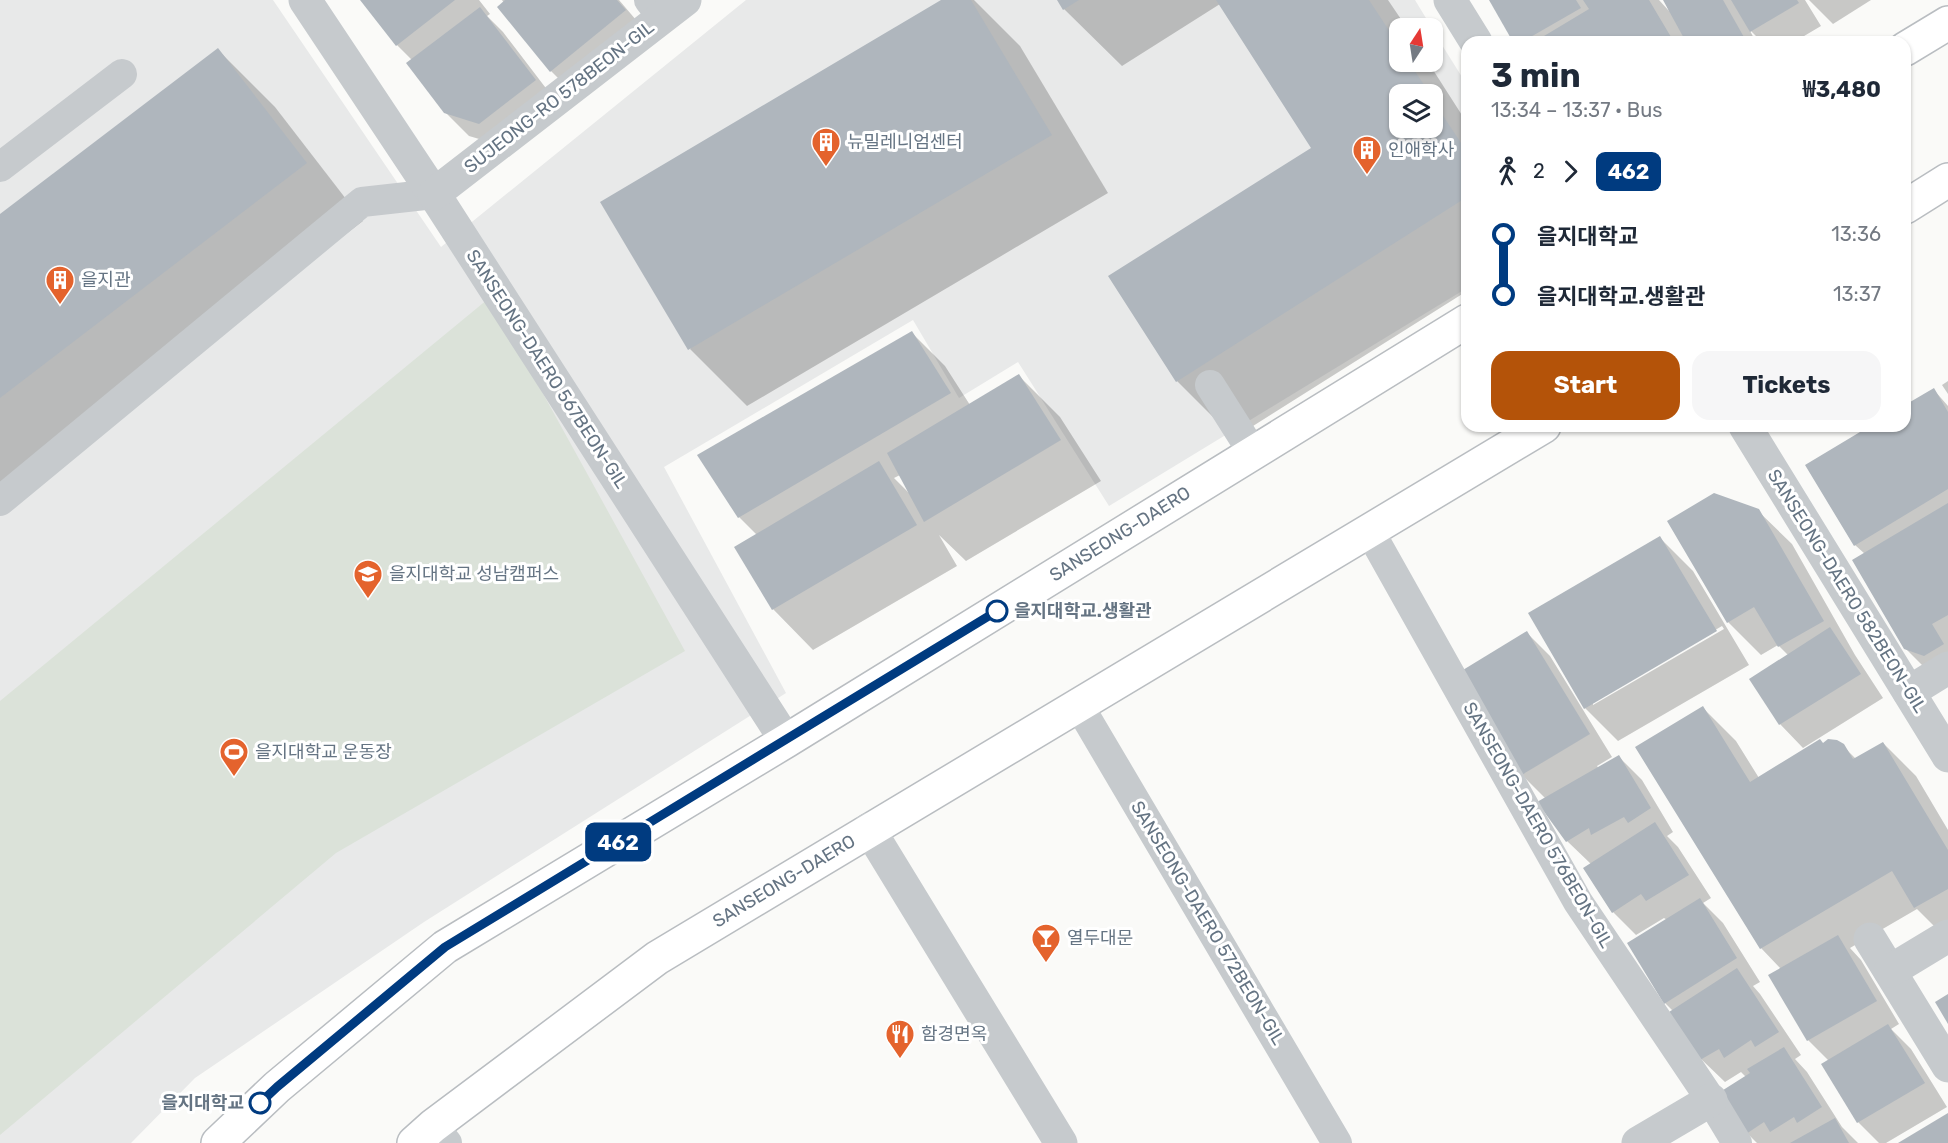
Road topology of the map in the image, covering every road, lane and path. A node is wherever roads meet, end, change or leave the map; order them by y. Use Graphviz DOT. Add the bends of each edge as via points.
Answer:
graph roads {
  1 [pos="305,0"];
  2 [pos="1450,0"];
  3 [pos="665,6"];
  4 [pos="1948,23"];
  5 [pos="1472,36"];
  6 [pos="1911,45"];
  7 [pos="122,74"];
  8 [pos="0,167"];
  9 [pos="1948,180"];
  10 [pos="434,194"];
  11 [pos="1911,203"];
  12 [pos="1461,325"];
  13 [pos="1210,385"];
  14 [pos="1534,432"];
  15 [pos="1749,432"];
  16 [pos="1253,453"];
  17 [pos="0,501"];
  18 [pos="1369,530"];
  19 [pos="1948,668"];
  20 [pos="1909,692"];
  21 [pos="1078,704"];
  22 [pos="786,741"];
  23 [pos="1948,756"];
  24 [pos="869,829"];
  25 [pos="1948,936"];
  26 [pos="1870,939"];
  27 [pos="1890,971"];
  28 [pos="1948,1066"];
  29 [pos="1711,1100"];
  30 [pos="431,1137"];
  31 [pos="218,1143"];
  32 [pos="1061,1143"];
  33 [pos="1337,1143"];
  34 [pos="1638,1143"];
  35 [pos="1737,1143"];
  1 -- 10 [label="street, SANSEONG-DAERO 567BEON-GIL"];
  2 -- 5 [label="street"];
  3 -- 10 [label="street, SUJEONG-RO 578BEON-GIL"];
  4 -- 6 [label="main road"];
  7 -- 8 [label="lane"];
  9 -- 11 [label="main road"];
  10 -- 17 [label="lane" via="362,202"];
  10 -- 22 [label="street, SANSEONG-DAERO 567BEON-GIL"];
  12 -- 16 [label="main road, SANSEONG-DAERO"];
  13 -- 16 [label="lane"];
  14 -- 18 [label="main road, SANSEONG-DAERO"];
  15 -- 20 [label="street, SANSEONG-DAERO 582BEON-GIL"];
  16 -- 22 [label="main road, SANSEONG-DAERO"];
  18 -- 21 [label="main road, SANSEONG-DAERO"];
  18 -- 29 [label="lane, SANSEONG-DAERO 576BEON-GIL" via="1578,902"];
  19 -- 20 [label="street"];
  20 -- 23 [label="street, SANSEONG-DAERO 582BEON-GIL"];
  21 -- 24 [label="main road, SANSEONG-DAERO"];
  21 -- 33 [label="lane, SANSEONG-DAERO 572BEON-GIL"];
  22 -- 31 [label="main road, SANSEONG-DAERO" via="445,947 277,1087"];
  24 -- 30 [label="main road, SANSEONG-DAERO" via="657,957"];
  24 -- 32 [label="street"];
  25 -- 27 [label="street"];
  26 -- 27 [label="street"];
  27 -- 28 [label="street"];
  29 -- 34 [label="street"];
  29 -- 35 [label="lane, SANSEONG-DAERO 576BEON-GIL"];
}
